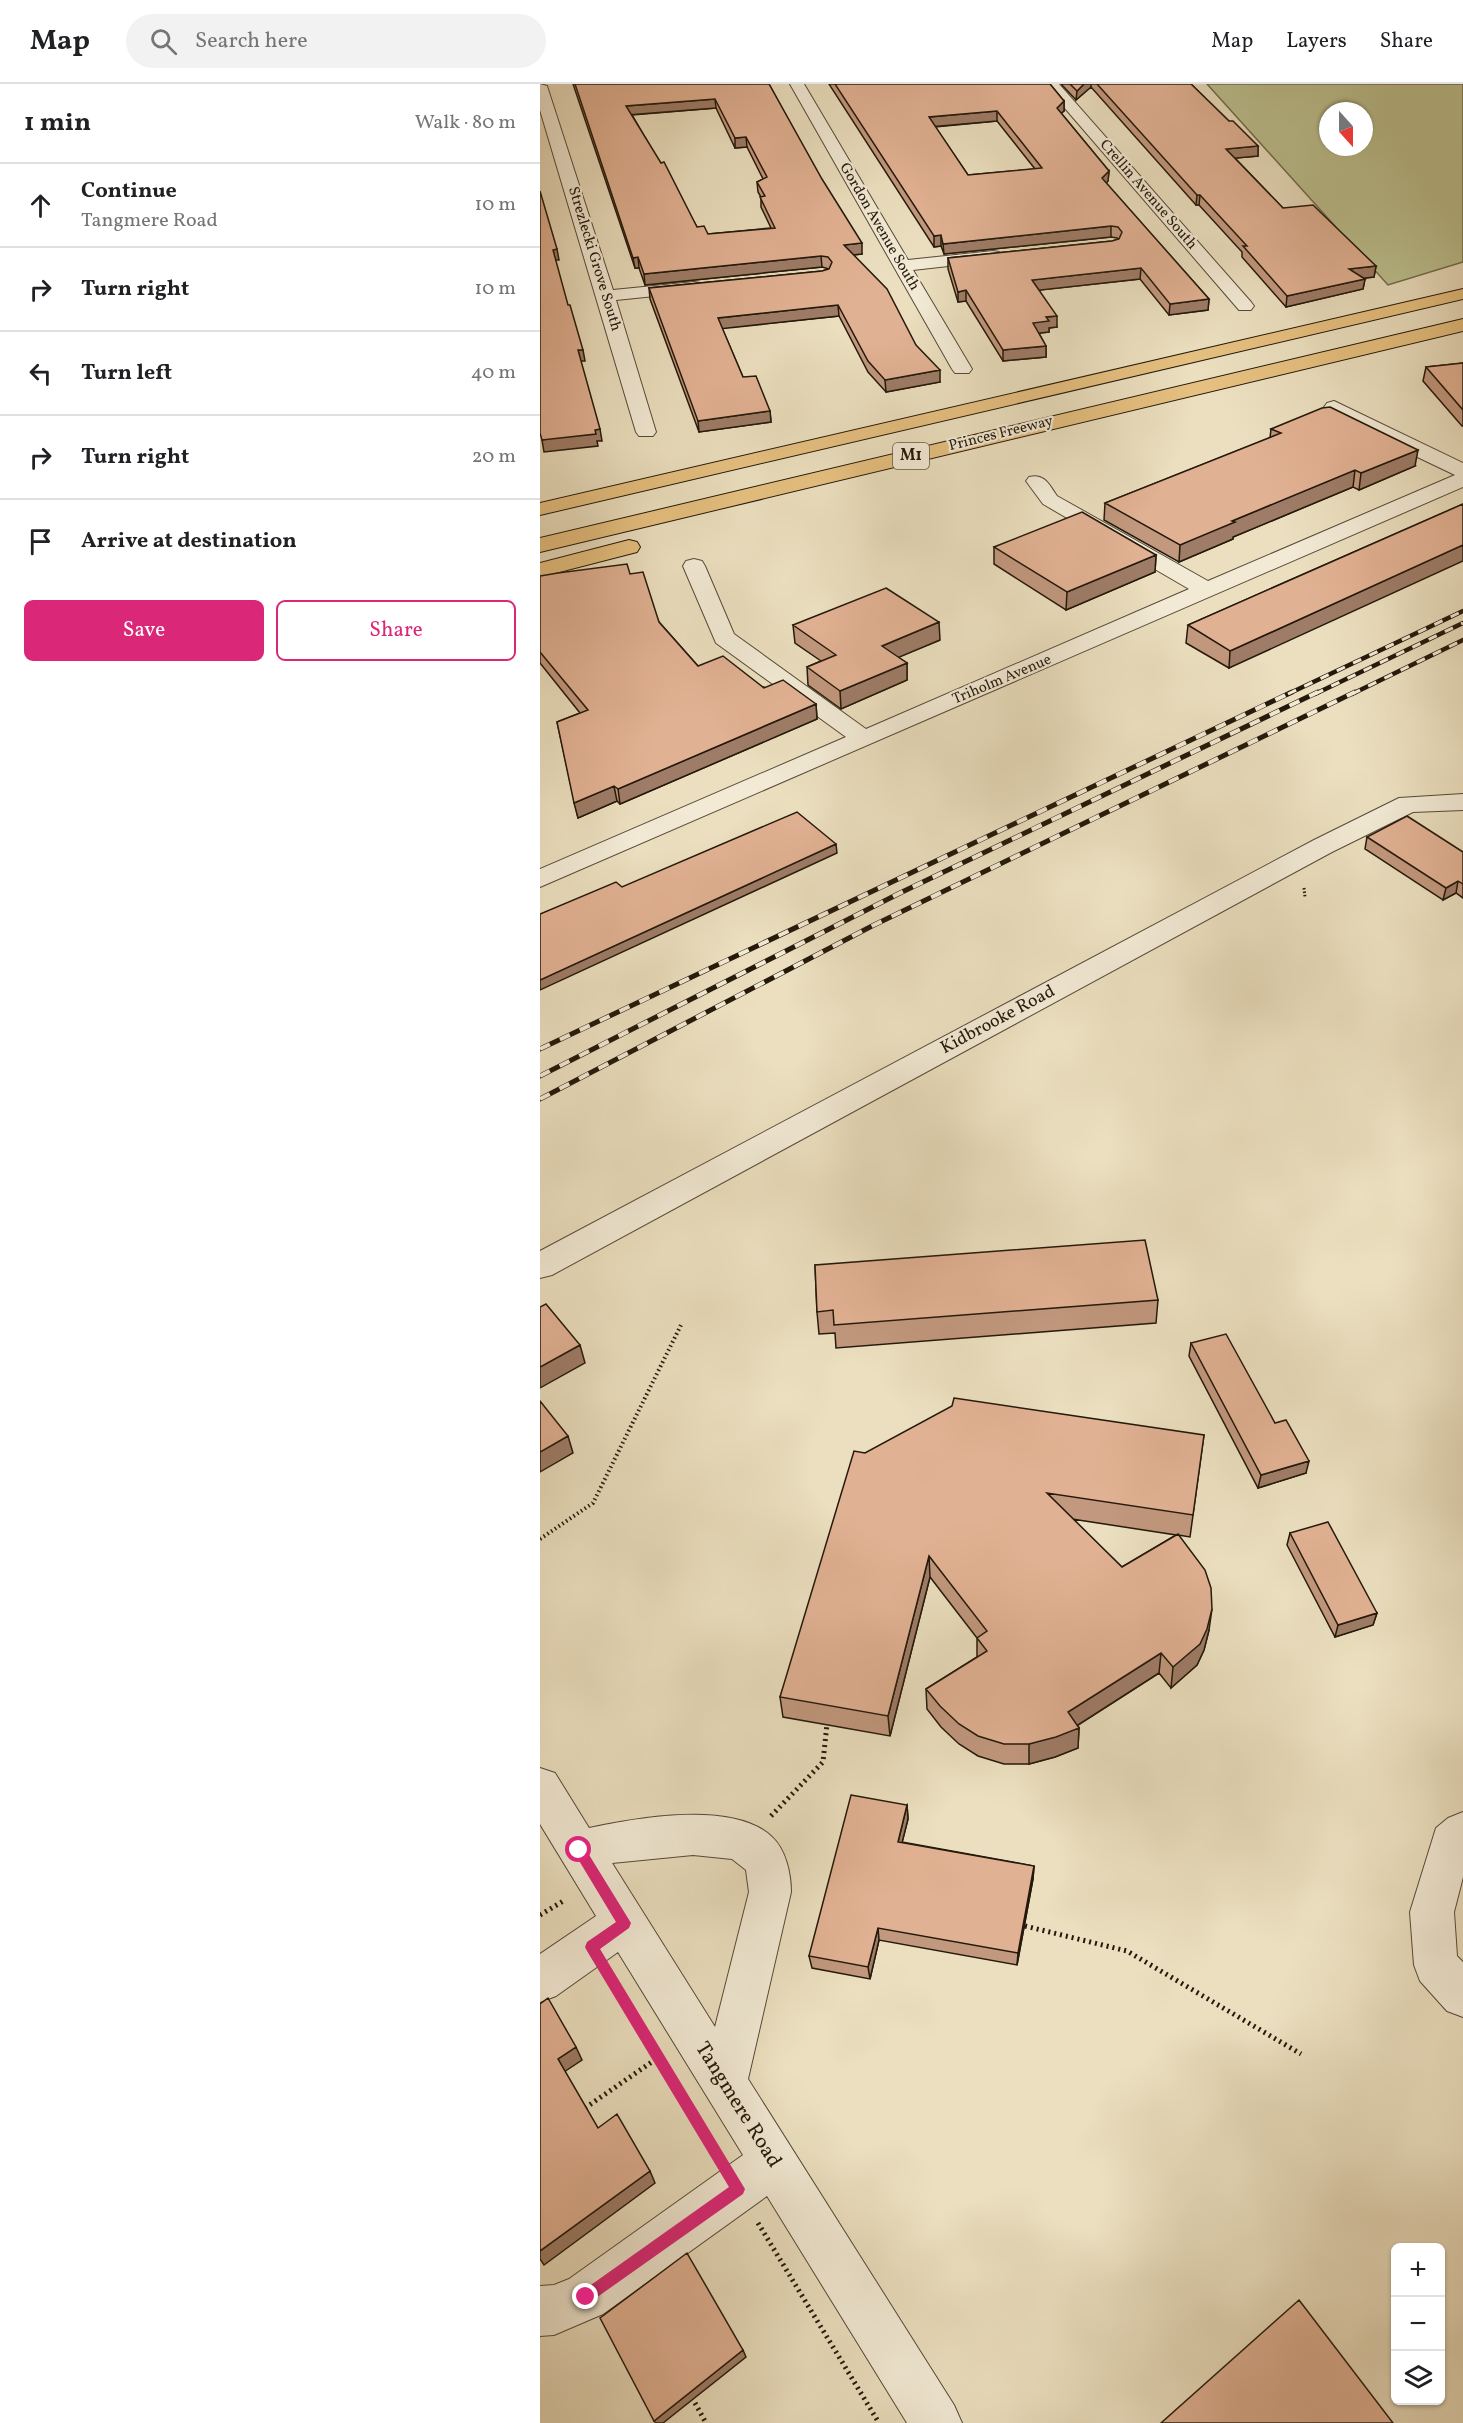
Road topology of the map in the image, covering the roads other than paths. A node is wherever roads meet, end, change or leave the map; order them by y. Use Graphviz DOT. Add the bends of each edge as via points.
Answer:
graph roads {
  1 [pos="796,84"];
  2 [pos="1051,84"];
  3 [pos="540,86"];
  4 [pos="1010,254"];
  5 [pos="902,266"];
  6 [pos="717,285"];
  7 [pos="1463,293"];
  8 [pos="606,296"];
  9 [pos="1245,306"];
  10 [pos="1463,325"];
  11 [pos="962,369"];
  12 [pos="1085,381"];
  13 [pos="1209,384"];
  14 [pos="1334,407"];
  15 [pos="646,432"];
  16 [pos="1463,471"];
  17 [pos="583,479"];
  18 [pos="1463,479"];
  19 [pos="1036,481"];
  20 [pos="540,509"];
  21 [pos="692,530"];
  22 [pos="648,542"];
  23 [pos="540,545"];
  24 [pos="694,566"];
  25 [pos="540,570"];
  26 [pos="1208,591"];
  27 [pos="864,739"];
  28 [pos="1463,802"];
  29 [pos="540,879"];
  30 [pos="540,1266"];
  31 [pos="540,1787"];
  32 [pos="1463,1832"];
  33 [pos="579,1850"];
  34 [pos="608,1935"];
  35 [pos="540,1980"];
  36 [pos="1463,1995"];
  37 [pos="724,2082"];
  38 [pos="756,2175"];
  39 [pos="540,2311"];
  40 [pos="936,2423"];
  1 -- 5 [label="street, Gordon Avenue South"];
  2 -- 9 [label="street, Crellin Avenue South"];
  3 -- 8 [label="street, Strezlecki Grove South"];
  4 -- 5 [label="street"];
  5 -- 11 [label="street, Gordon Avenue South"];
  6 -- 8 [label="street"];
  7 -- 12 [label="highway, Princes Freeway / M1"];
  8 -- 15 [label="street, Strezlecki Grove South"];
  10 -- 13 [label="highway, Princes Freeway / M1"];
  12 -- 17 [label="highway"];
  12 -- 20 [label="highway, Princes Freeway / M1"];
  13 -- 21 [label="highway"];
  13 -- 23 [label="highway, Princes Freeway / M1"];
  14 -- 16 [label="street"];
  18 -- 26 [label="street, Triholm Avenue"];
  19 -- 26 [label="street" via="1050,500"];
  22 -- 25 [label="highway"];
  24 -- 27 [label="street" via="724,638"];
  26 -- 27 [label="street, Triholm Avenue"];
  27 -- 29 [label="street, Triholm Avenue"];
  28 -- 30 [label="street, Kidbrooke Road" via="1408,804 1323,846"];
  31 -- 33 [label="street, Tangmere Road"];
  32 -- 36 [label="street" via="1451,1842 1432,1912 1436,1965"];
  33 -- 34 [label="street, Tangmere Road"];
  33 -- 37 [label="street" via="629,1839 708,1835 745,1843 763,1858 770,1876 770,1892"];
  34 -- 35 [label="street"];
  34 -- 37 [label="street, Tangmere Road"];
  37 -- 38 [label="street, Tangmere Road"];
  38 -- 39 [label="street" via="586,2297 554,2310"];
  38 -- 40 [label="street, Tangmere Road"];
}
